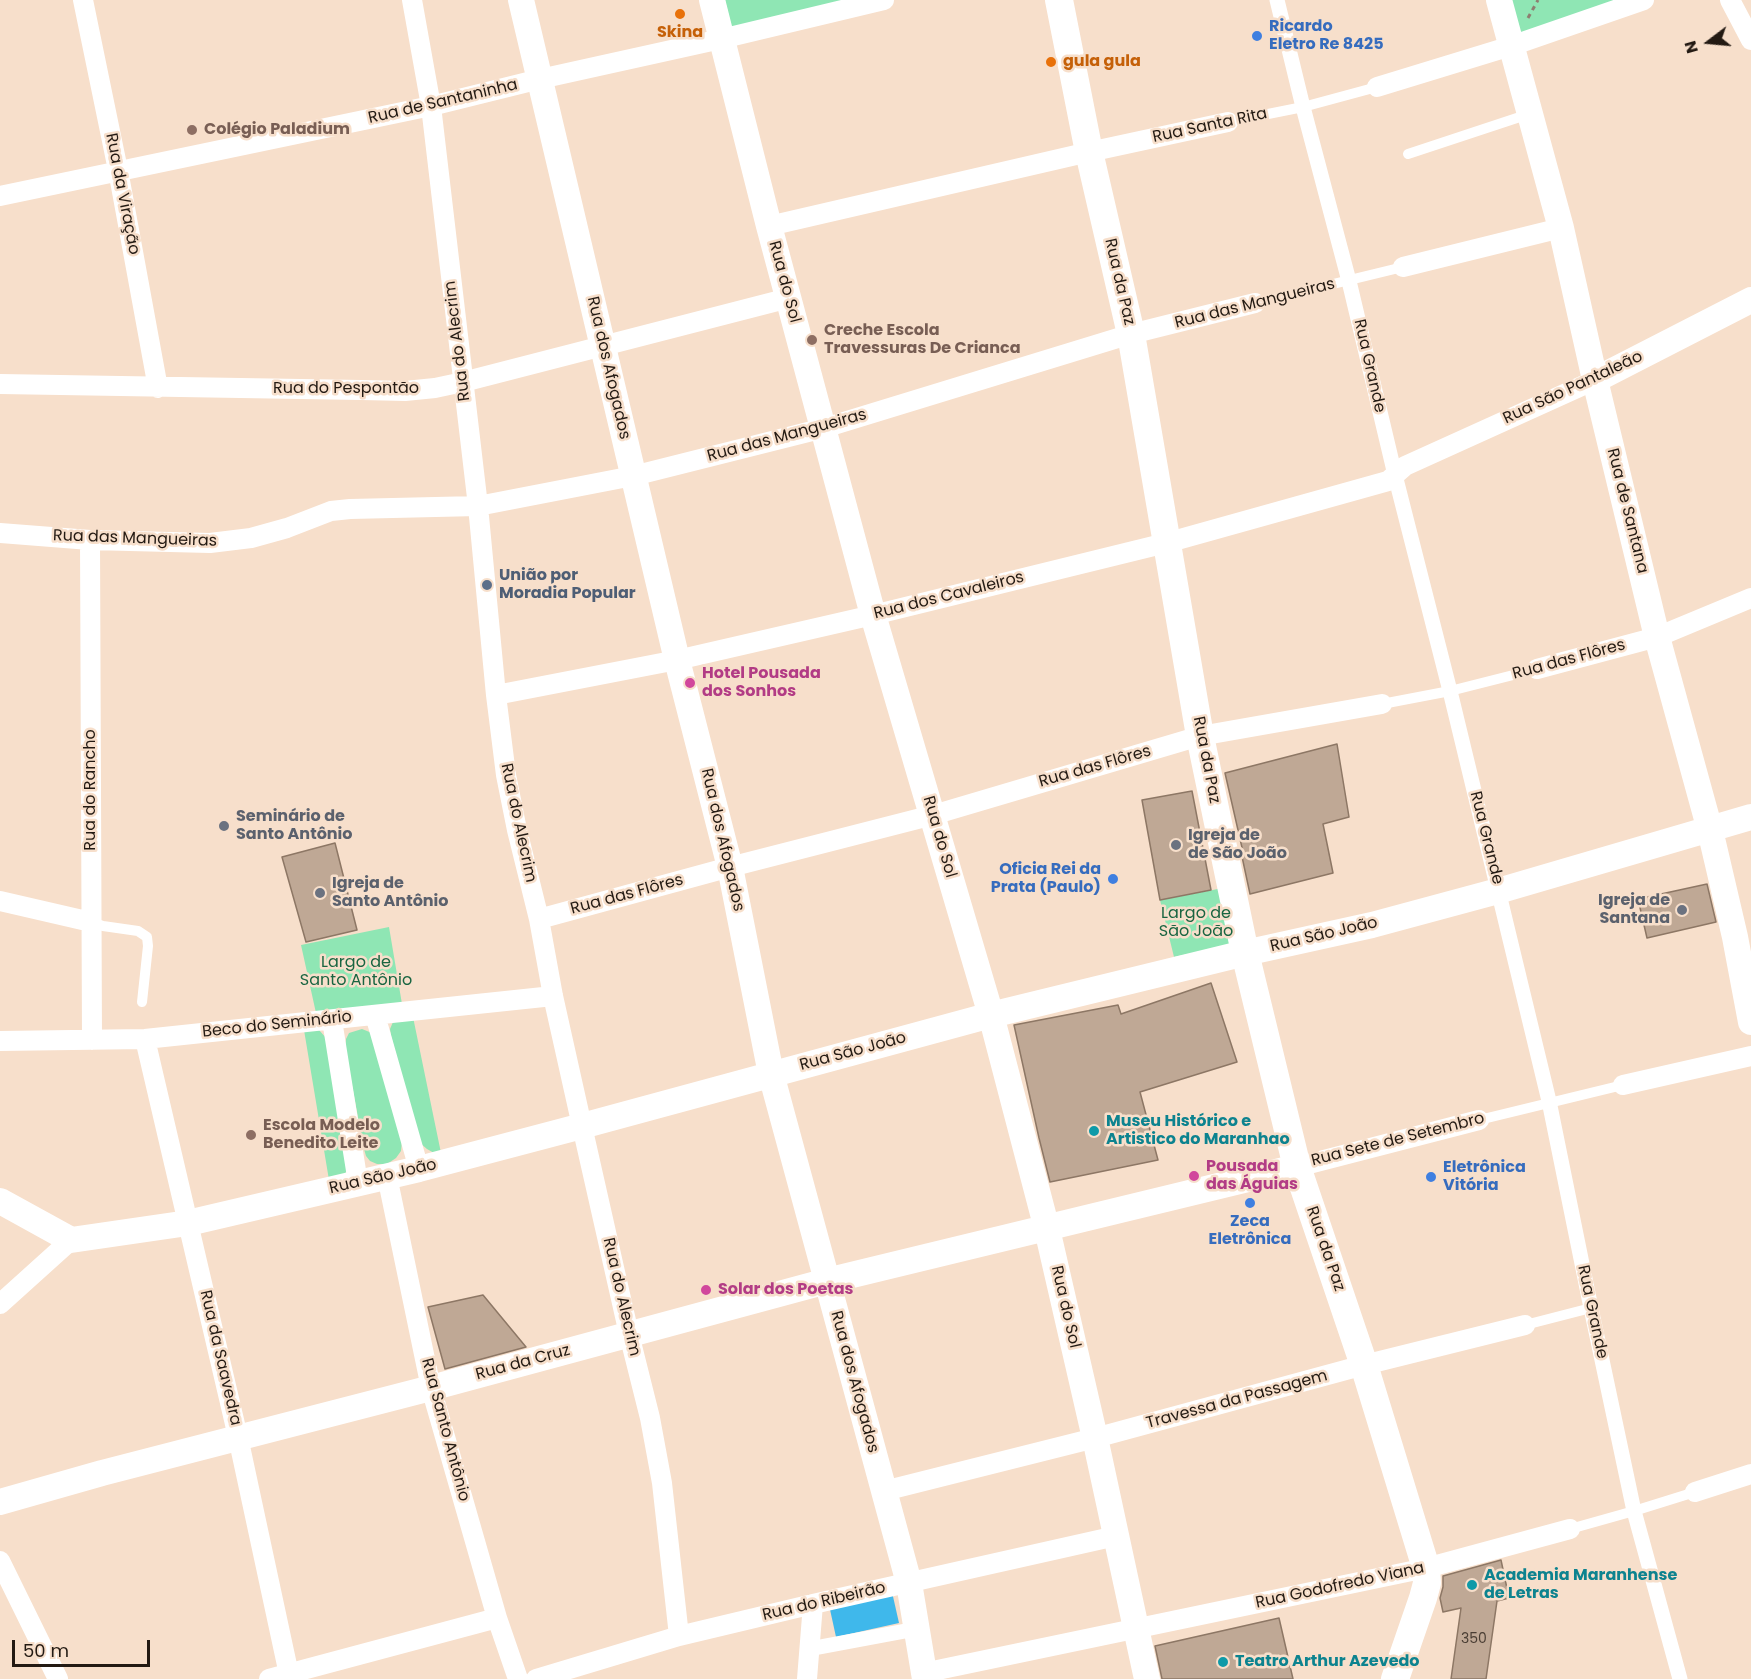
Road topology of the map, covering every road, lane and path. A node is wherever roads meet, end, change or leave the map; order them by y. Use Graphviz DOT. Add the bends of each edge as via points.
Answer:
graph roads {
  1 [pos="83,0"];
  2 [pos="412,0"];
  3 [pos="521,0"];
  4 [pos="712,0"];
  5 [pos="884,0"];
  6 [pos="1059,0"];
  7 [pos="1277,0"];
  8 [pos="1499,0"];
  9 [pos="1538,0"];
  10 [pos="1644,0"];
  11 [pos="1730,0"];
  12 [pos="1525,23"];
  13 [pos="721,39"];
  14 [pos="1751,40"];
  15 [pos="1511,46"];
  16 [pos="540,79"];
  17 [pos="1377,87"];
  18 [pos="430,106"];
  19 [pos="1303,107"];
  20 [pos="1530,114"];
  21 [pos="1228,122"];
  22 [pos="1089,152"];
  23 [pos="1408,154"];
  24 [pos="118,170"];
  25 [pos="0,196"];
  26 [pos="769,226"];
  27 [pos="1561,228"];
  28 [pos="1403,267"];
  29 [pos="1349,281"];
  30 [pos="789,298"];
  31 [pos="1751,300"];
  32 [pos="1255,303"];
  33 [pos="1131,334"];
  34 [pos="602,345"];
  35 [pos="1595,380"];
  36 [pos="463,382"];
  37 [pos="0,384"];
  38 [pos="158,388"];
  39 [pos="824,428"];
  40 [pos="1395,475"];
  41 [pos="633,476"];
  42 [pos="478,506"];
  43 [pos="0,533"];
  44 [pos="90,540"];
  45 [pos="1166,543"];
  46 [pos="1751,598"];
  47 [pos="873,615"];
  48 [pos="1657,638"];
  49 [pos="678,660"];
  50 [pos="1537,669"];
  51 [pos="1450,691"];
  52 [pos="496,695"];
  53 [pos="1382,704"];
  54 [pos="1200,736"];
  55 [pos="933,815"];
  56 [pos="1751,817"];
  57 [pos="1710,830"];
  58 [pos="730,867"];
  59 [pos="1498,891"];
  60 [pos="0,901"];
  61 [pos="539,919"];
  62 [pos="91,922"];
  63 [pos="1245,953"];
  64 [pos="554,996"];
  65 [pos="142,1002"];
  66 [pos="375,1015"];
  67 [pos="991,1015"];
  68 [pos="332,1020"];
  69 [pos="1751,1022"];
  70 [pos="145,1039"];
  71 [pos="92,1040"];
  72 [pos="0,1041"];
  73 [pos="1751,1056"];
  74 [pos="771,1074"];
  75 [pos="1623,1085"];
  76 [pos="1549,1101"];
  77 [pos="1479,1120"];
  78 [pos="582,1126"];
  79 [pos="1297,1167"];
  80 [pos="419,1169"];
  81 [pos="387,1176"];
  82 [pos="358,1183"];
  83 [pos="0,1201"];
  84 [pos="188,1223"];
  85 [pos="1047,1229"];
  86 [pos="71,1240"];
  87 [pos="827,1281"];
  88 [pos="0,1304"];
  89 [pos="1591,1308"];
  90 [pos="1525,1325"];
  91 [pos="629,1334"];
  92 [pos="1364,1365"];
  93 [pos="431,1388"];
  94 [pos="238,1437"];
  95 [pos="1095,1438"];
  96 [pos="1751,1474"];
  97 [pos="884,1491"];
  98 [pos="1695,1492"];
  99 [pos="0,1502"];
  100 [pos="1634,1511"];
  101 [pos="1570,1529"];
  102 [pos="1116,1536"];
  103 [pos="0,1561"];
  104 [pos="1426,1568"];
  105 [pos="909,1583"];
  106 [pos="813,1604"];
  107 [pos="497,1618"];
  108 [pos="916,1629"];
  109 [pos="1136,1630"];
  110 [pos="679,1636"];
  111 [pos="809,1649"];
  112 [pos="290,1676"];
  113 [pos="924,1676"];
  114 [pos="58,1679"];
  115 [pos="269,1679"];
  116 [pos="518,1679"];
  117 [pos="536,1679"];
  118 [pos="807,1679"];
  119 [pos="1147,1679"];
  120 [pos="1395,1679"];
  121 [pos="1680,1679"];
  1 -- 24 [label="street, Rua da Viração"];
  2 -- 18 [label="street, Rua do Alecrim"];
  3 -- 16 [label="street, Rua dos Afogados"];
  4 -- 13 [label="street, Rua do Sol"];
  5 -- 13 [label="street, Rua de Santaninha"];
  6 -- 22 [label="main road, Rua da Paz"];
  7 -- 19 [label="street, Rua Grande"];
  8 -- 15 [label="street, Rua de Santana"];
  9 -- 12 [label="path"];
  10 -- 15 [label="street, Rua Santa Rita"];
  11 -- 14 [label="street"];
  13 -- 16 [label="street, Rua de Santaninha"];
  13 -- 26 [label="street, Rua do Sol"];
  15 -- 17 [label="street, Rua Santa Rita"];
  15 -- 20 [label="street, Rua de Santana"];
  16 -- 18 [label="street, Rua de Santaninha"];
  16 -- 34 [label="street, Rua dos Afogados"];
  17 -- 19 [label="lane, Rua Santa Rita"];
  18 -- 24 [label="street, Rua de Santaninha"];
  18 -- 36 [label="street, Rua do Alecrim"];
  19 -- 21 [label="lane, Rua Santa Rita"];
  19 -- 29 [label="street, Rua Grande"];
  20 -- 23 [label="lane"];
  20 -- 27 [label="street, Rua de Santana"];
  21 -- 22 [label="street, Rua Santa Rita"];
  22 -- 26 [label="street, Rua Santa Rita"];
  22 -- 33 [label="main road, Rua da Paz"];
  24 -- 25 [label="street, Rua de Santaninha"];
  24 -- 38 [label="street, Rua da Viração"];
  26 -- 30 [label="street, Rua do Sol"];
  27 -- 28 [label="street, Rua das Mangueiras"];
  27 -- 35 [label="street, Rua de Santana"];
  28 -- 29 [label="lane, Rua das Mangueiras"];
  29 -- 32 [label="lane, Rua das Mangueiras"];
  29 -- 40 [label="street, Rua Grande"];
  30 -- 34 [label="street, Rua do Pespontão"];
  30 -- 39 [label="street, Rua do Sol"];
  31 -- 35 [label="street, Rua São Pantaleão"];
  32 -- 33 [label="street, Rua das Mangueiras"];
  33 -- 39 [label="street, Rua das Mangueiras"];
  33 -- 45 [label="main road, Rua da Paz"];
  34 -- 36 [label="street, Rua do Pespontão"];
  34 -- 41 [label="street, Rua dos Afogados"];
  35 -- 40 [label="street, Rua São Pantaleão" via="1405,466"];
  35 -- 48 [label="street, Rua de Santana"];
  36 -- 38 [label="street, Rua do Pespontão" via="405,391"];
  36 -- 42 [label="street, Rua do Alecrim"];
  37 -- 38 [label="street, Rua do Pespontão"];
  39 -- 41 [label="street, Rua das Mangueiras"];
  39 -- 47 [label="street, Rua do Sol"];
  40 -- 45 [label="street, Rua dos Cavaleiros" via="1388,481"];
  40 -- 51 [label="street, Rua Grande"];
  41 -- 42 [label="street, Rua das Mangueiras"];
  41 -- 49 [label="street, Rua dos Afogados"];
  42 -- 44 [label="street, Rua das Mangueiras" via="331,511 250,538 210,543"];
  42 -- 52 [label="street, Rua do Alecrim"];
  43 -- 44 [label="street, Rua das Mangueiras"];
  44 -- 62 [label="street, Rua do Rancho"];
  45 -- 47 [label="street, Rua dos Cavaleiros"];
  45 -- 54 [label="main road, Rua da Paz"];
  46 -- 48 [label="street, Rua das Flôres"];
  47 -- 49 [label="street, Rua dos Cavaleiros"];
  47 -- 55 [label="street, Rua do Sol"];
  48 -- 50 [label="street, Rua das Flôres"];
  48 -- 57 [label="street, Rua de Santana"];
  49 -- 52 [label="street, Rua dos Cavaleiros"];
  49 -- 58 [label="street, Rua dos Afogados"];
  50 -- 51 [label="lane, Rua das Flôres"];
  51 -- 53 [label="lane, Rua das Flôres"];
  51 -- 59 [label="street, Rua Grande"];
  52 -- 61 [label="street, Rua do Alecrim" via="506,775"];
  53 -- 54 [label="street, Rua das Flôres"];
  54 -- 55 [label="street, Rua das Flôres"];
  54 -- 63 [label="main road, Rua da Paz"];
  55 -- 58 [label="street, Rua das Flôres"];
  55 -- 67 [label="street, Rua do Sol"];
  56 -- 57 [label="street, Rua São João"];
  57 -- 59 [label="street, Rua São João"];
  57 -- 69 [label="street, Rua de Santana"];
  58 -- 61 [label="street, Rua das Flôres"];
  58 -- 74 [label="street, Rua dos Afogados"];
  59 -- 63 [label="street, Rua São João" via="1372,925"];
  59 -- 76 [label="street, Rua Grande"];
  60 -- 62 [label="street"];
  61 -- 64 [label="street, Rua do Alecrim"];
  62 -- 65 [label="lane" via="138,931 147,937"];
  62 -- 71 [label="street, Rua do Rancho"];
  63 -- 67 [label="street, Rua São João"];
  63 -- 79 [label="main road, Rua da Paz"];
  64 -- 66 [label="street, Beco do Seminário"];
  64 -- 78 [label="street, Rua do Alecrim"];
  66 -- 68 [label="street, Beco do Seminário"];
  66 -- 80 [label="street"];
  67 -- 74 [label="street, Rua São João"];
  67 -- 85 [label="street, Rua do Sol"];
  68 -- 70 [label="street, Beco do Seminário"];
  68 -- 82 [label="street"];
  70 -- 71 [label="street, Beco do Seminário"];
  70 -- 84 [label="street, Rua da Saavedra"];
  71 -- 72 [label="street, Beco do Seminário"];
  73 -- 75 [label="street, Rua Sete de Setembro"];
  74 -- 78 [label="street, Rua São João"];
  74 -- 87 [label="street, Rua dos Afogados"];
  75 -- 76 [label="lane, Rua Sete de Setembro"];
  76 -- 77 [label="lane, Rua Sete de Setembro"];
  76 -- 89 [label="street, Rua Grande"];
  77 -- 79 [label="street, Rua Sete de Setembro"];
  78 -- 80 [label="street, Rua São João"];
  78 -- 91 [label="street, Rua do Alecrim"];
  79 -- 85 [label="street, Rua Sete de Setembro"];
  79 -- 92 [label="main road, Rua da Paz"];
  80 -- 81 [label="street, Rua São João"];
  81 -- 82 [label="street, Rua São João"];
  81 -- 93 [label="street, Rua Santo Antônio"];
  82 -- 84 [label="street, Rua São João"];
  83 -- 86 [label="street"];
  84 -- 86 [label="street, Rua São João"];
  84 -- 94 [label="street, Rua da Saavedra"];
  85 -- 87 [label="street, Rua da Cruz"];
  85 -- 95 [label="street, Rua do Sol"];
  86 -- 88 [label="street"];
  87 -- 91 [label="street, Rua da Cruz"];
  87 -- 97 [label="street, Rua dos Afogados"];
  89 -- 90 [label="lane, Travessa da Passagem"];
  89 -- 100 [label="street, Rua Grande"];
  90 -- 92 [label="street, Travessa da Passagem"];
  91 -- 93 [label="street, Rua da Cruz"];
  91 -- 110 [label="street, Rua do Alecrim" via="662,1483"];
  92 -- 95 [label="street, Travessa da Passagem"];
  92 -- 104 [label="main road, Rua da Paz"];
  93 -- 94 [label="street, Rua da Cruz"];
  93 -- 107 [label="street, Rua Santo Antônio"];
  94 -- 99 [label="street, Rua da Cruz"];
  94 -- 112 [label="street, Rua da Saavedra"];
  95 -- 97 [label="street, Travessa da Passagem"];
  95 -- 102 [label="street, Rua do Sol"];
  96 -- 98 [label="street, Rua Godofredo Viana"];
  97 -- 105 [label="street, Rua dos Afogados"];
  98 -- 100 [label="lane, Rua Godofredo Viana"];
  100 -- 101 [label="lane, Rua Godofredo Viana"];
  100 -- 121 [label="street, Rua Grande"];
  101 -- 104 [label="street, Rua Godofredo Viana"];
  102 -- 105 [label="street, Rua do Ribeirão"];
  102 -- 109 [label="street, Rua do Sol"];
  103 -- 114 [label="street"];
  104 -- 109 [label="street, Rua Godofredo Viana"];
  104 -- 120 [label="main road, Rua da Paz" via="1424,1598"];
  105 -- 106 [label="street, Rua do Ribeirão"];
  105 -- 108 [label="street, Rua dos Afogados"];
  106 -- 110 [label="street, Rua do Ribeirão"];
  106 -- 111 [label="street"];
  107 -- 112 [label="street"];
  107 -- 116 [label="street, Rua Santo Antônio"];
  108 -- 111 [label="street"];
  108 -- 113 [label="street, Rua dos Afogados"];
  109 -- 113 [label="street, Rua Godofredo Viana"];
  109 -- 119 [label="street, Rua do Sol"];
  110 -- 117 [label="street, Rua do Ribeirão"];
  111 -- 118 [label="street"];
  112 -- 115 [label="street"];
}
